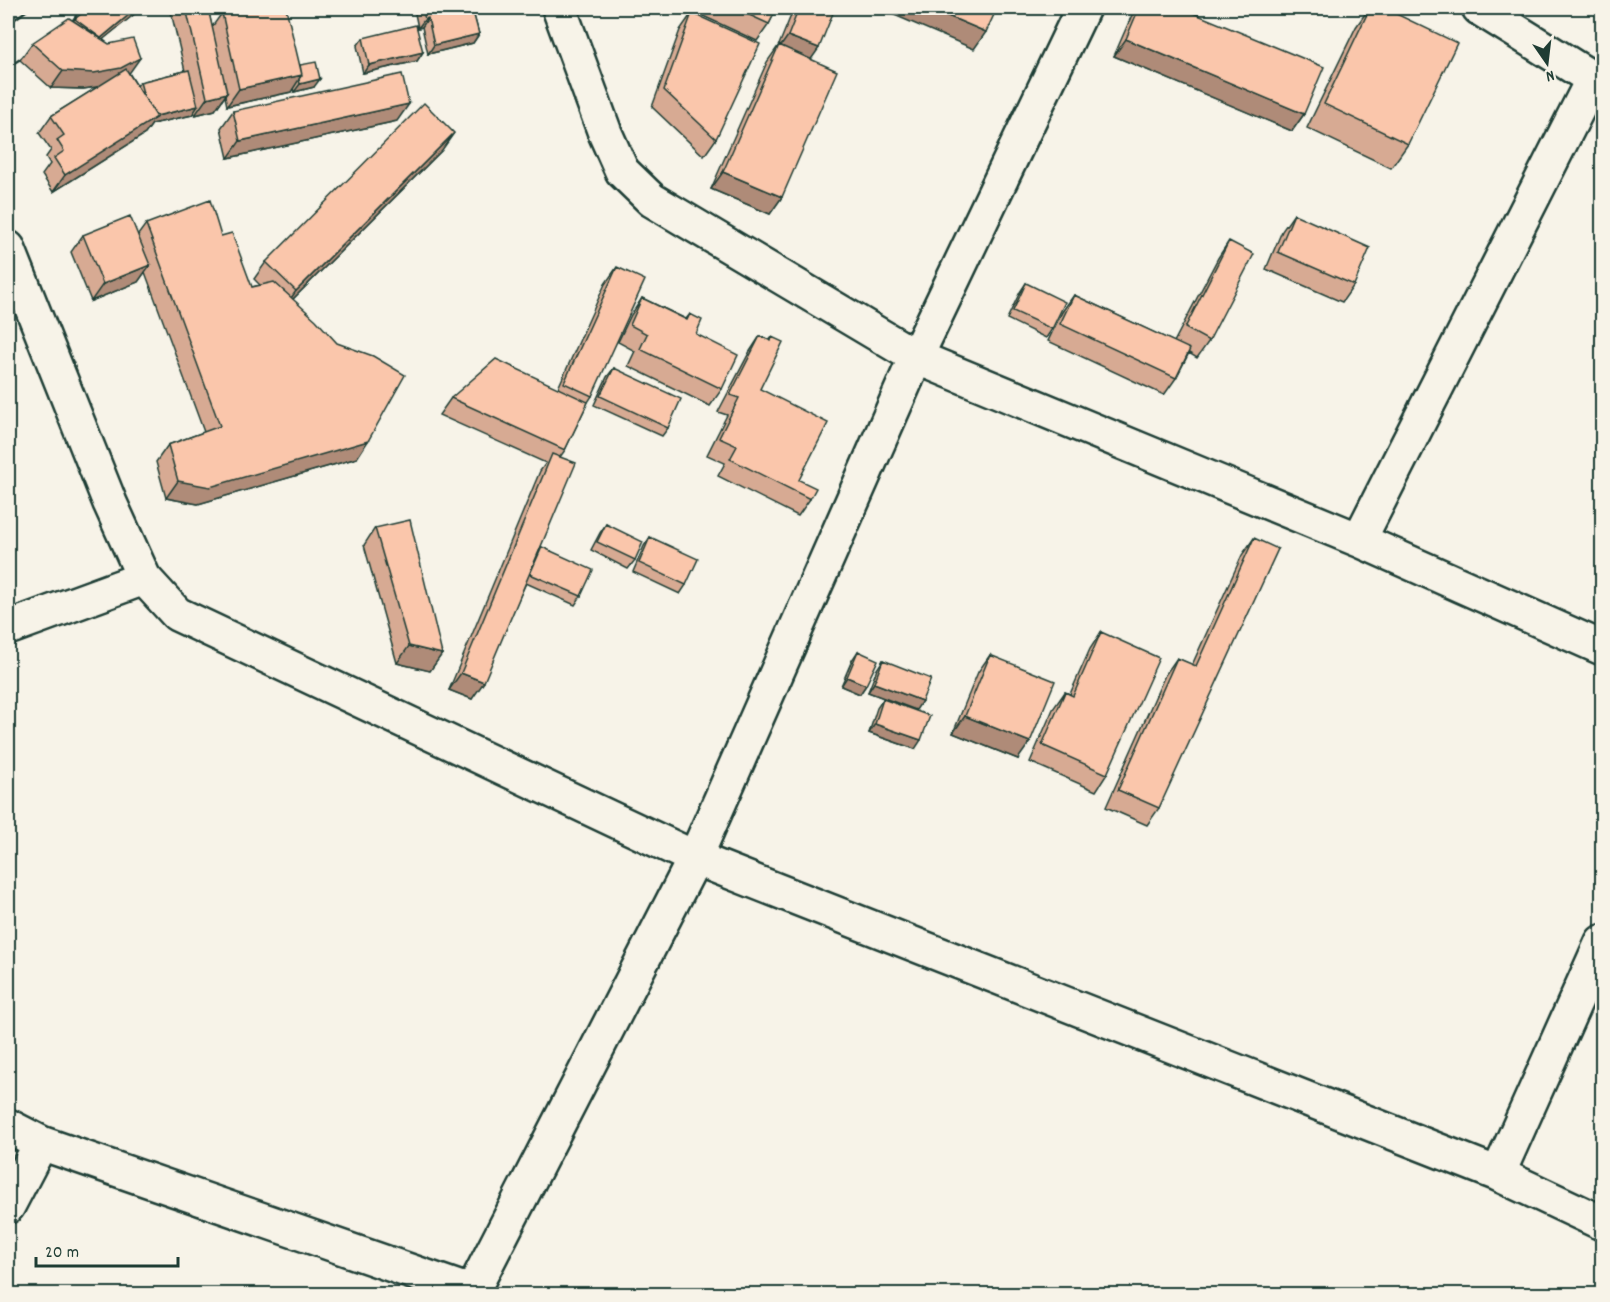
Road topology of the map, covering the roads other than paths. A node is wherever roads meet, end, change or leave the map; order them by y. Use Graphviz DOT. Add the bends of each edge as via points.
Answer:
graph roads {
  1 [pos="60,8"];
  2 [pos="559,8"];
  3 [pos="1083,8"];
  4 [pos="1479,8"];
  5 [pos="8,46"];
  6 [pos="1598,81"];
  7 [pos="8,248"];
  8 [pos="916,357"];
  9 [pos="1359,540"];
  10 [pos="144,578"];
  11 [pos="8,628"];
  12 [pos="1602,648"];
  13 [pos="695,858"];
  14 [pos="1602,942"];
  15 [pos="8,1126"];
  16 [pos="41,1143"];
  17 [pos="1498,1174"];
  18 [pos="8,1206"];
  19 [pos="1602,1223"];
  20 [pos="473,1294"];
  1 -- 5 [label="street"];
  2 -- 8 [label="street" via="622,171 652,200"];
  3 -- 8 [label="street"];
  4 -- 6 [label="street"];
  6 -- 9 [label="street"];
  7 -- 10 [label="street"];
  8 -- 9 [label="street"];
  8 -- 13 [label="street"];
  9 -- 12 [label="street"];
  10 -- 11 [label="street"];
  10 -- 13 [label="street" via="177,614"];
  13 -- 17 [label="street"];
  13 -- 20 [label="street"];
  14 -- 17 [label="street"];
  15 -- 16 [label="street"];
  16 -- 18 [label="street"];
  16 -- 20 [label="street"];
  17 -- 19 [label="street"];
}
